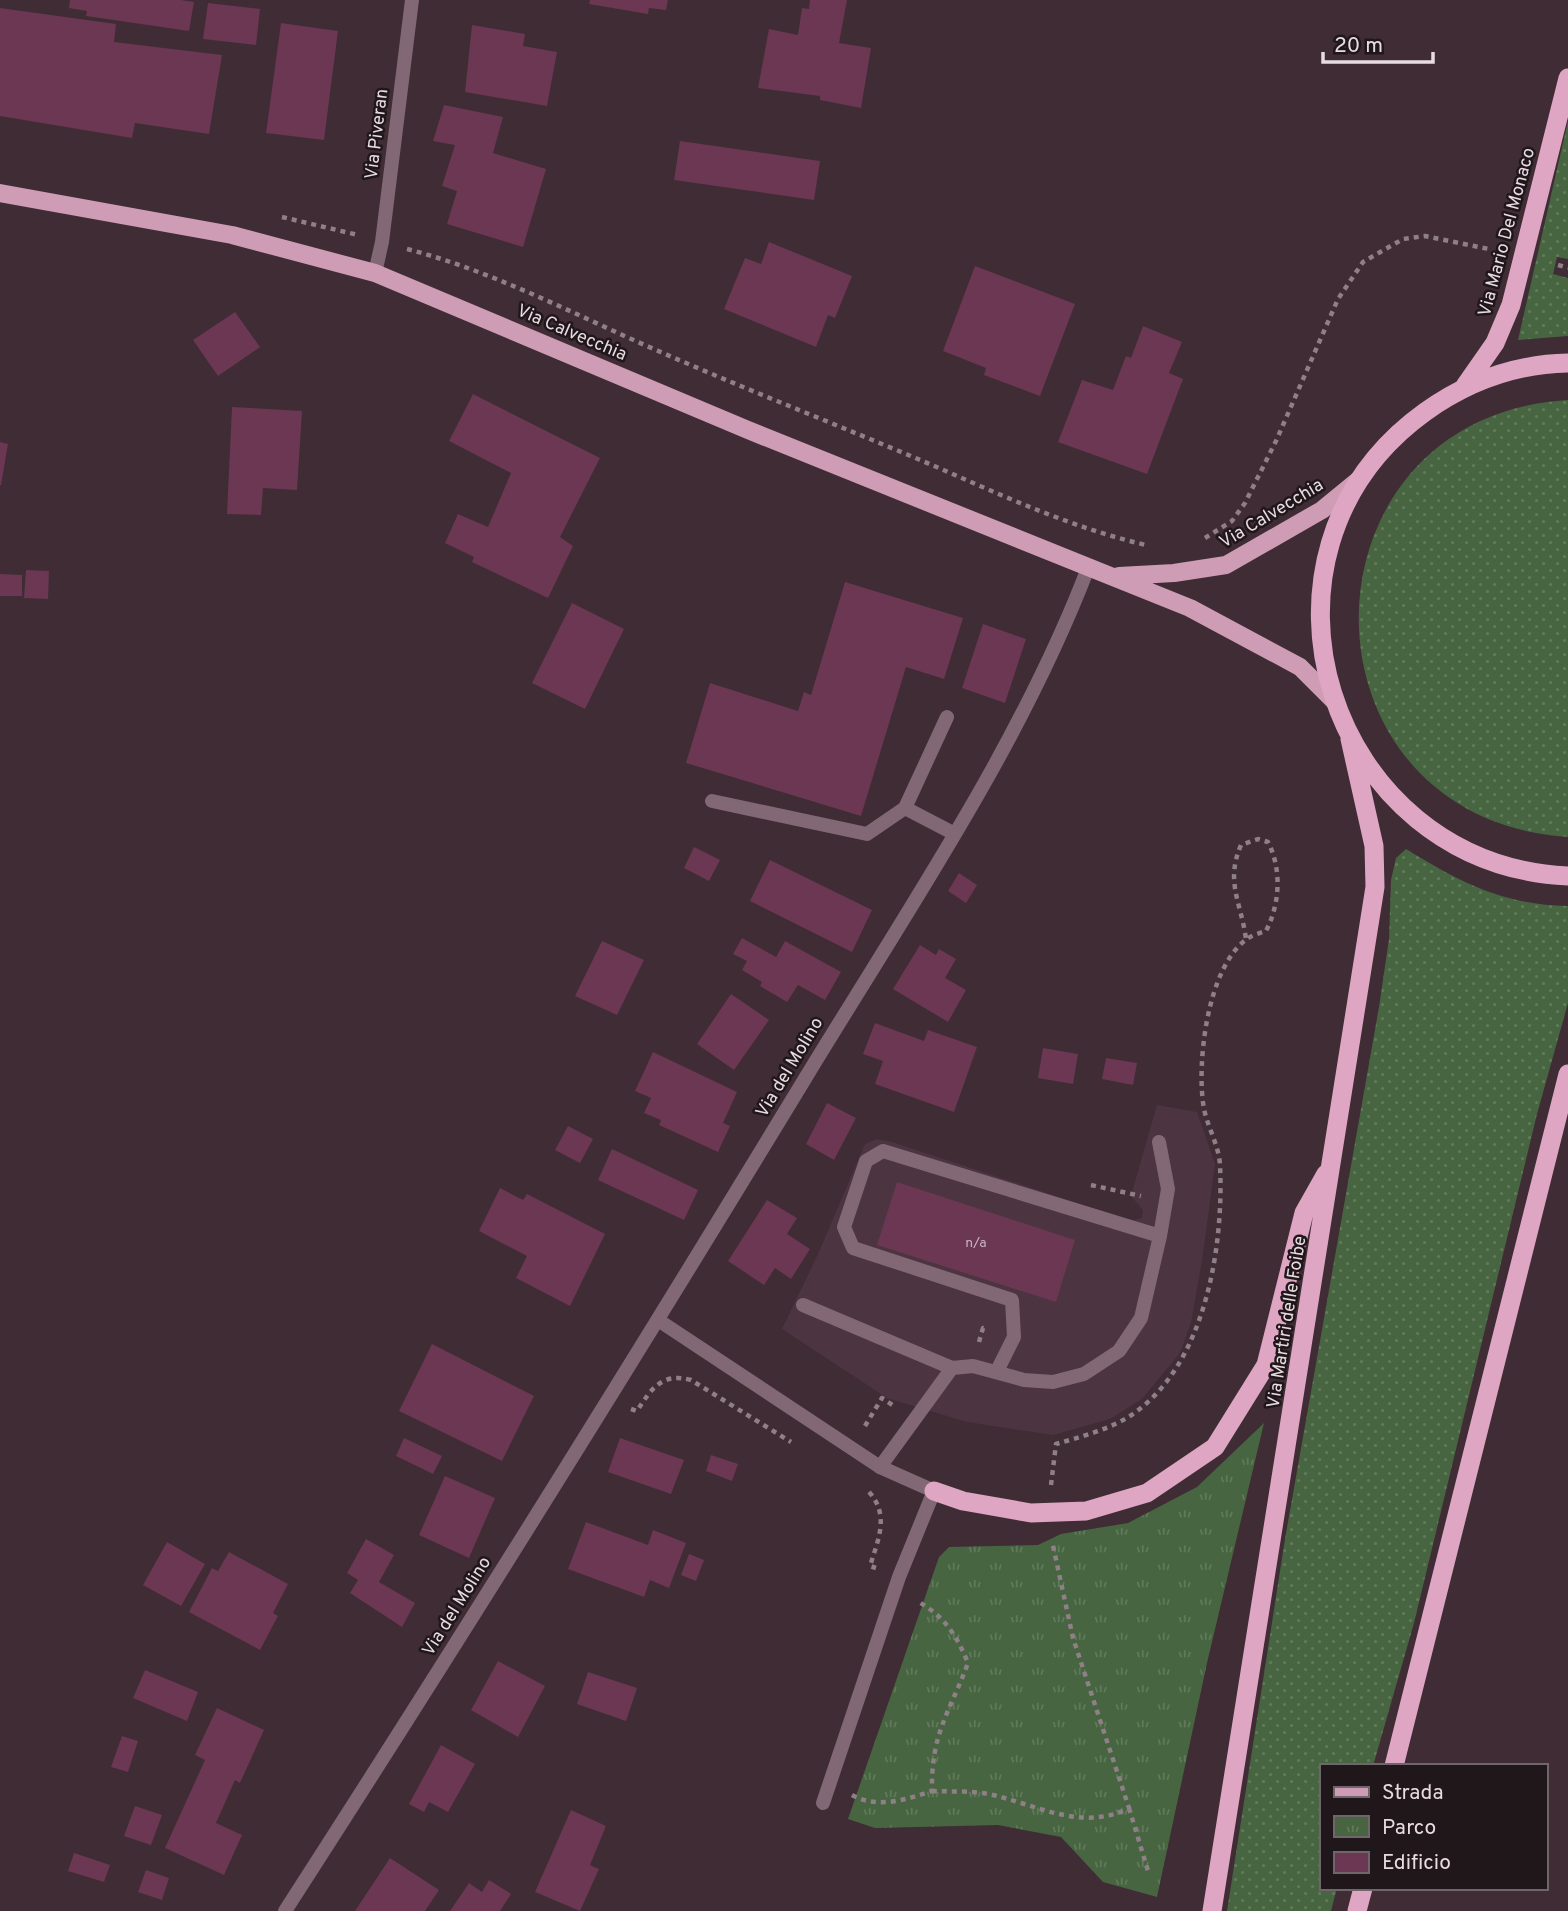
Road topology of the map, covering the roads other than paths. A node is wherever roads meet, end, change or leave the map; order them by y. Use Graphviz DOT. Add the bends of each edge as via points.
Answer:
graph roads {
  1 [pos="412,0"];
  2 [pos="1568,78"];
  3 [pos="0,193"];
  4 [pos="375,273"];
  5 [pos="1568,363"];
  6 [pos="1464,388"];
  7 [pos="1364,475"];
  8 [pos="1088,568"];
  9 [pos="1108,576"];
  10 [pos="1334,701"];
  11 [pos="947,717"];
  12 [pos="1350,740"];
  13 [pos="712,801"];
  14 [pos="905,808"];
  15 [pos="953,833"];
  16 [pos="1568,876"];
  17 [pos="1568,1074"];
  18 [pos="1159,1142"];
  19 [pos="1333,1160"];
  20 [pos="1160,1236"];
  21 [pos="803,1305"];
  22 [pos="658,1320"];
  23 [pos="952,1368"];
  24 [pos="997,1371"];
  25 [pos="880,1467"];
  26 [pos="934,1492"];
  27 [pos="1395,1764"];
  28 [pos="823,1803"];
  29 [pos="1362,1890"];
  30 [pos="285,1911"];
  31 [pos="1212,1911"];
  32 [pos="1357,1911"];
  1 -- 4 [label="street, Via Piveran"];
  2 -- 6 [label="highway, Via Mario Del Monaco" via="1511,305 1495,343"];
  3 -- 4 [label="main road, Via Calvecchia" via="232,234"];
  4 -- 8 [label="main road, Via Calvecchia"];
  5 -- 6 [label="highway" via="1515,370"];
  6 -- 7 [label="highway" via="1408,425"];
  7 -- 9 [label="main road, Via Calvecchia" via="1322,510 1226,565"];
  7 -- 10 [label="highway" via="1334,534 1323,578 1321,644"];
  8 -- 9 [label="main road, Via Calvecchia"];
  8 -- 15 [label="street, Via del Molino" via="1064,633"];
  9 -- 10 [label="main road, Via Calvecchia" via="1191,608 1267,647 1300,667"];
  10 -- 12 [label="highway"];
  11 -- 14 [label="street"];
  12 -- 16 [label="highway" via="1388,794 1440,836 1495,863"];
  12 -- 19 [label="highway, Via Martiri delle Foibe" via="1374,846 1375,887"];
  13 -- 14 [label="street" via="867,834"];
  14 -- 15 [label="street"];
  15 -- 22 [label="street, Via del Molino"];
  17 -- 27 [label="highway"];
  18 -- 20 [label="street" via="1168,1189"];
  19 -- 26 [label="highway" via="1304,1213 1266,1365 1215,1447 1147,1493 1086,1511 1031,1513"];
  19 -- 31 [label="highway, Via Martiri delle Foibe"];
  20 -- 24 [label="street" via="1141,1318 1119,1351 1084,1374 1054,1382 1024,1380"];
  20 -- 24 [label="street" via="883,1151 866,1161 844,1227 853,1248 1012,1300 1014,1337"];
  21 -- 23 [label="street"];
  22 -- 25 [label="street"];
  22 -- 30 [label="street, Via del Molino"];
  23 -- 24 [label="street"];
  23 -- 25 [label="street"];
  25 -- 26 [label="street"];
  26 -- 28 [label="street"];
  29 -- 32 [label="highway"];
}
